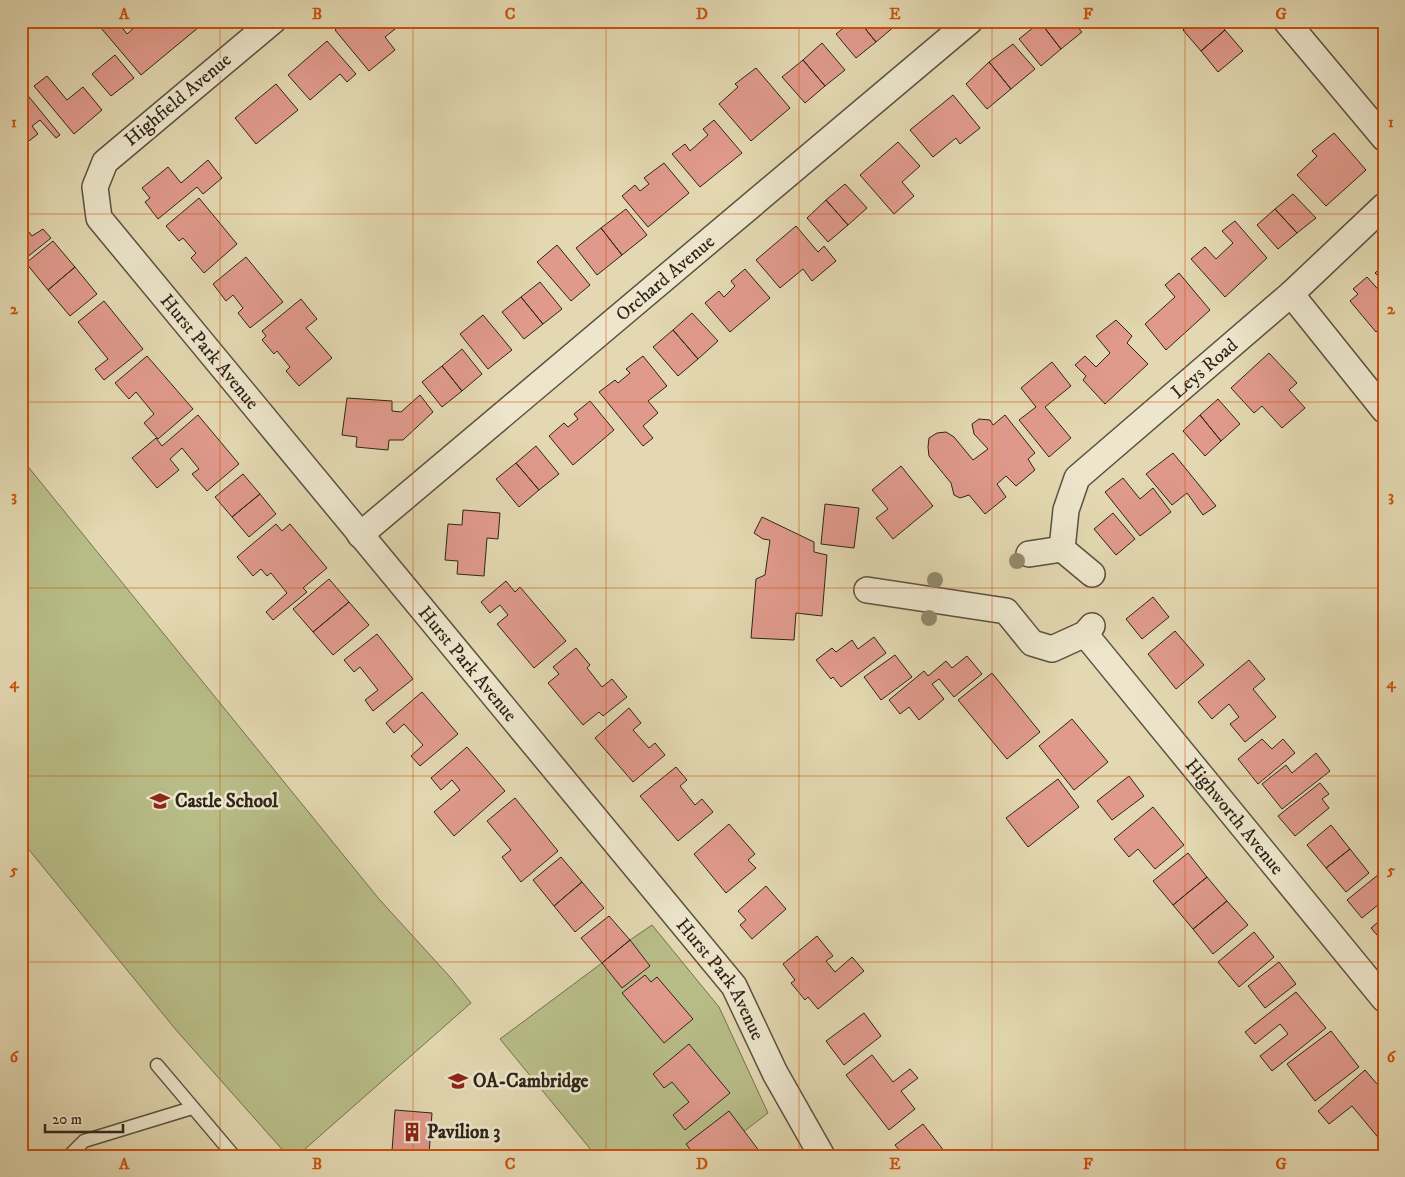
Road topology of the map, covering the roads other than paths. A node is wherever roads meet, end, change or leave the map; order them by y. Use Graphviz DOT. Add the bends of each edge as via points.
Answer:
graph roads {
  1 [pos="273,21"];
  2 [pos="970,21"];
  3 [pos="1286,21"];
  4 [pos="1384,138"];
  5 [pos="95,188"];
  6 [pos="1384,206"];
  7 [pos="1291,294"];
  8 [pos="1384,410"];
  9 [pos="360,535"];
  10 [pos="1062,549"];
  11 [pos="1029,554"];
  12 [pos="1092,574"];
  13 [pos="867,590"];
  14 [pos="1384,999"];
  15 [pos="157,1065"];
  16 [pos="192,1108"];
  17 [pos="70,1156"];
  18 [pos="234,1156"];
  19 [pos="822,1156"];
  1 -- 5 [label="street, Highfield Avenue" via="105,162"];
  2 -- 9 [label="street, Orchard Avenue"];
  3 -- 4 [label="street"];
  5 -- 9 [label="street, Hurst Park Avenue" via="99,218"];
  6 -- 7 [label="street, Leys Road"];
  7 -- 8 [label="street"];
  7 -- 10 [label="street, Leys Road" via="1077,478 1066,510"];
  9 -- 19 [label="street, Hurst Park Avenue" via="734,986 774,1073"];
  10 -- 11 [label="street"];
  10 -- 12 [label="street"];
  13 -- 14 [label="street, Highworth Avenue" via="1006,611 1032,643 1052,650 1089,630"];
  15 -- 16 [label="lane"];
  16 -- 17 [label="lane" via="84,1141"];
  16 -- 18 [label="lane"];
}
